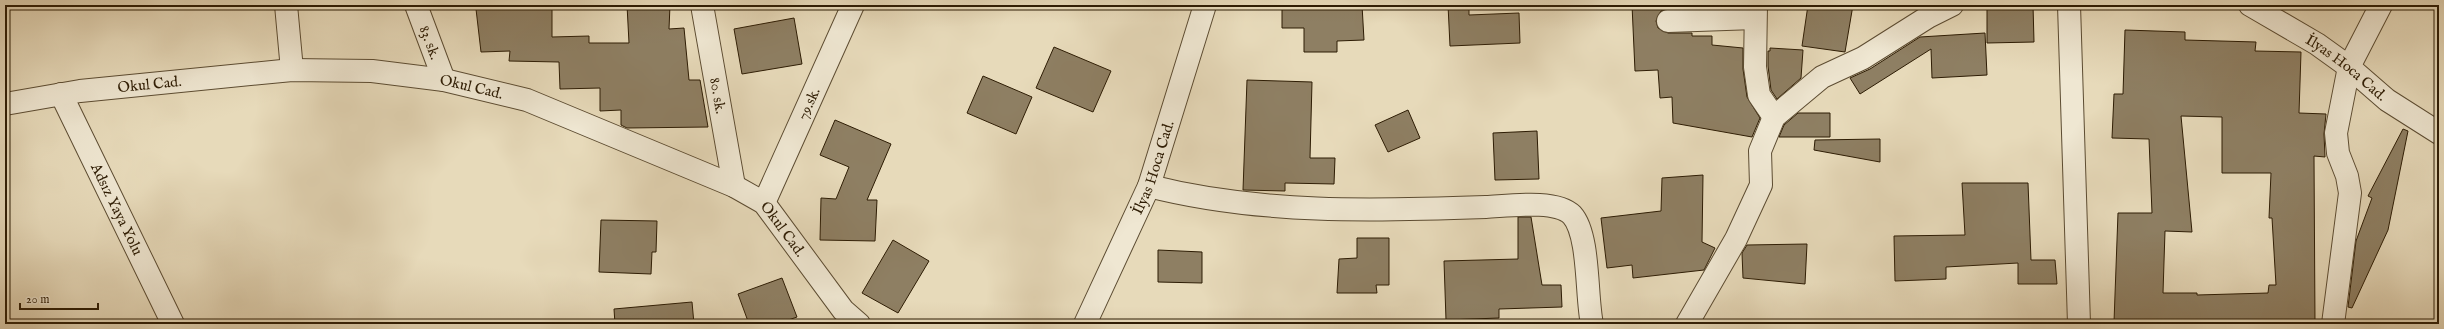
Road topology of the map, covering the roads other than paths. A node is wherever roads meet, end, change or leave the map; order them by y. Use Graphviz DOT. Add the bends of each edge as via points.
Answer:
graph roads {
  1 [pos="286,5"];
  2 [pos="416,5"];
  3 [pos="702,5"];
  4 [pos="853,5"];
  5 [pos="1205,5"];
  6 [pos="1952,5"];
  7 [pos="2069,5"];
  8 [pos="2250,5"];
  9 [pos="2381,5"];
  10 [pos="1756,12"];
  11 [pos="1668,21"];
  12 [pos="2349,68"];
  13 [pos="292,70"];
  14 [pos="444,80"];
  15 [pos="61,94"];
  16 [pos="5,104"];
  17 [pos="1774,118"];
  18 [pos="2439,133"];
  19 [pos="734,186"];
  20 [pos="1149,186"];
  21 [pos="764,203"];
  22 [pos="173,324"];
  23 [pos="859,324"];
  24 [pos="1085,324"];
  25 [pos="1592,324"];
  26 [pos="1687,324"];
  27 [pos="2079,324"];
  28 [pos="2333,324"];
  1 -- 13 [label="street"];
  2 -- 14 [label="street, 83. sk."];
  3 -- 19 [label="street, 80. sk."];
  4 -- 21 [label="street, 79.sk."];
  5 -- 20 [label="street, İlyas Hoca Cad."];
  6 -- 17 [label="street" via="1863,58 1822,76"];
  7 -- 27 [label="street"];
  8 -- 12 [label="street, İlyas Hoca Cad." via="2317,44"];
  9 -- 12 [label="street"];
  10 -- 11 [label="street"];
  10 -- 17 [label="street" via="1755,68 1759,95"];
  12 -- 18 [label="street, İlyas Hoca Cad." via="2386,100"];
  12 -- 28 [label="street" via="2336,133 2338,153 2347,176 2350,193"];
  13 -- 14 [label="street, Okul Cad." via="372,71"];
  13 -- 15 [label="street, Okul Cad."];
  14 -- 19 [label="street, Okul Cad." via="527,100"];
  15 -- 16 [label="street, Okul Cad."];
  15 -- 22 [label="street, Adsız Yaya Yolu"];
  17 -- 26 [label="street" via="1760,151 1761,185 1736,240"];
  19 -- 21 [label="street, Okul Cad."];
  20 -- 24 [label="street, İlyas Hoca Cad."];
  20 -- 25 [label="street" via="1184,195 1249,203 1377,211 1555,206 1571,215 1578,224 1585,253"];
  21 -- 23 [label="street, Okul Cad." via="843,310"];
}
